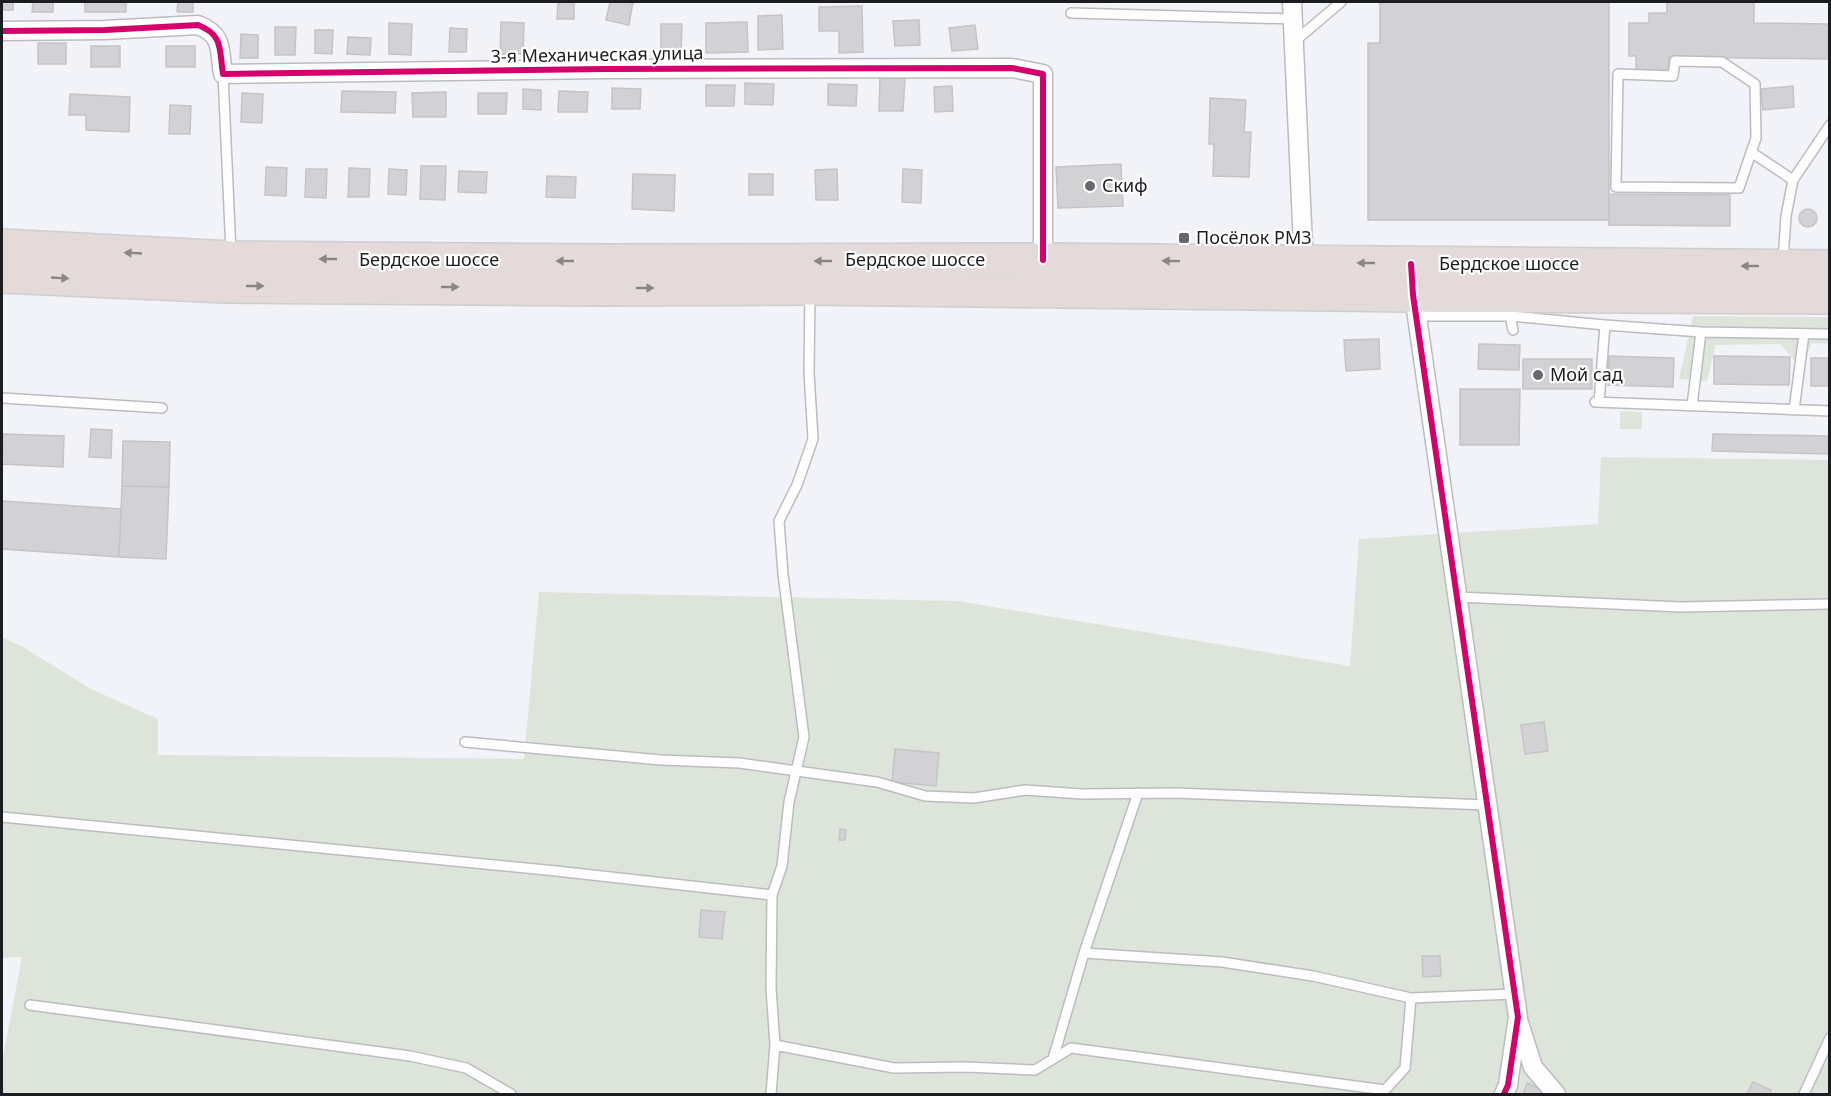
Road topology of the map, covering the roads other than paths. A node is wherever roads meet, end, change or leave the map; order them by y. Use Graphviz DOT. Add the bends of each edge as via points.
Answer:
graph roads {
  1 [pos="1341,2"];
  2 [pos="1293,10"];
  3 [pos="1071,13"];
  4 [pos="2,31"];
  5 [pos="1295,41"];
  6 [pos="223,74"];
  7 [pos="1830,125"];
  8 [pos="1751,152"];
  9 [pos="1793,180"];
  10 [pos="231,258"];
  11 [pos="1043,260"];
  12 [pos="1783,266"];
  13 [pos="1830,267"];
  14 [pos="2,271"];
  15 [pos="1303,278"];
  16 [pos="810,288"];
  17 [pos="1413,292"];
  18 [pos="1830,297"];
  19 [pos="1510,316"];
  20 [pos="1605,325"];
  21 [pos="1513,330"];
  22 [pos="1701,333"];
  23 [pos="1804,333"];
  24 [pos="1830,334"];
  25 [pos="2,398"];
  26 [pos="1692,406"];
  27 [pos="162,408"];
  28 [pos="1794,410"];
  29 [pos="1830,411"];
  30 [pos="1458,597"];
  31 [pos="1830,604"];
  32 [pos="465,742"];
  33 [pos="796,771"];
  34 [pos="1138,793"];
  35 [pos="1487,805"];
  36 [pos="2,817"];
  37 [pos="772,895"];
  38 [pos="1084,953"];
  39 [pos="1515,994"];
  40 [pos="1410,998"];
  41 [pos="30,1005"];
  42 [pos="1518,1017"];
  43 [pos="1830,1038"];
  44 [pos="775,1046"];
  45 [pos="1053,1059"];
  46 [pos="511,1095"];
  47 [pos="771,1095"];
  48 [pos="1504,1095"];
  49 [pos="1556,1095"];
  50 [pos="1804,1095"];
  1 -- 5 [label="lane"];
  2 -- 3 [label="lane"];
  2 -- 5 [label="street"];
  4 -- 6 [label="street" via="198,25 210,30 218,40"];
  5 -- 15 [label="street"];
  6 -- 10 [label="lane"];
  6 -- 11 [label="street, 3-я Механическая улица" via="1012,68 1043,74"];
  7 -- 9 [label="lane"];
  8 -- 8 [label="lane" via="1755,138 1755,84 1722,62 1675,61 1673,76 1618,74 1616,187 1739,188"];
  8 -- 9 [label="lane"];
  9 -- 12 [label="lane"];
  11 -- 10 [label="highway, Бердское шоссе, one-way"];
  10 -- 14 [label="highway, Бердское шоссе, one-way"];
  15 -- 11 [label="highway, Бердское шоссе, one-way"];
  12 -- 13 [label="highway, Бердское шоссе"];
  12 -- 17 [label="highway, Бердское шоссе, one-way"];
  14 -- 16 [label="highway, Бердское шоссе, one-way" via="226,286"];
  15 -- 16 [label="highway, Бердское шоссе"];
  15 -- 17 [label="highway, Бердское шоссе"];
  16 -- 33 [label="lane" via="813,439 779,521 804,737"];
  17 -- 18 [label="highway, Бердское шоссе"];
  17 -- 19 [label="lane"];
  17 -- 30 [label="street"];
  19 -- 20 [label="lane"];
  19 -- 21 [label="lane"];
  20 -- 22 [label="lane"];
  20 -- 26 [label="lane" via="1597,402"];
  22 -- 23 [label="lane"];
  22 -- 26 [label="lane"];
  23 -- 24 [label="lane"];
  23 -- 28 [label="lane"];
  25 -- 27 [label="lane"];
  26 -- 28 [label="lane"];
  28 -- 29 [label="lane"];
  30 -- 31 [label="lane" via="1681,608"];
  30 -- 35 [label="street"];
  32 -- 33 [label="lane"];
  33 -- 34 [label="lane" via="877,782 925,796 974,798 1025,790"];
  33 -- 37 [label="lane" via="782,866"];
  34 -- 35 [label="lane"];
  34 -- 38 [label="lane"];
  35 -- 39 [label="street"];
  36 -- 37 [label="lane"];
  37 -- 44 [label="lane"];
  38 -- 40 [label="lane" via="1222,962 1313,976"];
  38 -- 45 [label="lane"];
  39 -- 40 [label="lane"];
  39 -- 42 [label="street"];
  40 -- 45 [label="lane" via="1405,1068 1385,1090 1071,1048"];
  41 -- 46 [label="lane" via="410,1056 466,1068"];
  42 -- 48 [label="street"];
  42 -- 49 [label="street" via="1533,1067"];
  43 -- 50 [label="lane"];
  44 -- 45 [label="lane" via="894,1068 1035,1070"];
  44 -- 47 [label="lane"];
}
